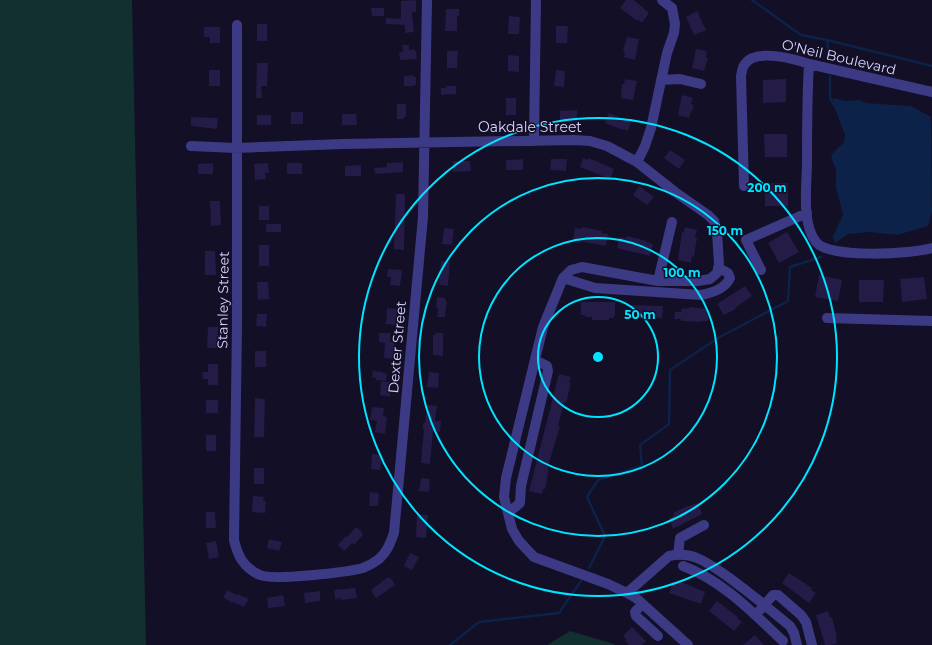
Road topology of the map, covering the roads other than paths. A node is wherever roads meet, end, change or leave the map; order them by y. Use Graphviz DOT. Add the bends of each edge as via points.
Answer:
graph roads {
  1 [pos="427,0"];
  2 [pos="536,0"];
  3 [pos="662,0"];
  4 [pos="237,25"];
  5 [pos="809,64"];
  6 [pos="661,80"];
  7 [pos="701,84"];
  8 [pos="932,92"];
  9 [pos="534,141"];
  10 [pos="424,142"];
  11 [pos="191,146"];
  12 [pos="236,148"];
  13 [pos="637,162"];
  14 [pos="744,186"];
  15 [pos="807,213"];
  16 [pos="672,222"];
  17 [pos="932,248"];
  18 [pos="719,268"];
  19 [pos="761,270"];
  20 [pos="563,278"];
  21 [pos="662,282"];
  22 [pos="666,293"];
  23 [pos="827,318"];
  24 [pos="932,321"];
  25 [pos="534,360"];
  26 [pos="508,513"];
  27 [pos="704,525"];
  28 [pos="678,554"];
  29 [pos="682,566"];
  30 [pos="251,570"];
  31 [pos="724,574"];
  32 [pos="718,584"];
  33 [pos="627,593"];
  34 [pos="642,604"];
  35 [pos="764,605"];
  36 [pos="755,616"];
  37 [pos="658,636"];
  38 [pos="782,641"];
  39 [pos="688,645"];
  40 [pos="797,645"];
  41 [pos="812,645"];
  1 -- 10 [label="street, Dexter Street"];
  2 -- 9 [label="street"];
  3 -- 6 [label="street" via="672,8 675,24"];
  4 -- 12 [label="street, Stanley Street"];
  5 -- 8 [label="street, O'Neil Boulevard"];
  5 -- 14 [label="street, O'Neil Boulevard" via="790,58 759,56 744,64 741,76"];
  5 -- 15 [label="street" via="806,106"];
  6 -- 7 [label="street" via="680,79"];
  6 -- 13 [label="street" via="651,128"];
  9 -- 10 [label="street, Oakdale Street"];
  9 -- 13 [label="street, Oakdale Street" via="590,141 607,146"];
  10 -- 12 [label="street, Oakdale Street"];
  10 -- 30 [label="street, Dexter Street" via="422,224 394,533 389,548 379,559 364,567 349,570 281,578 261,576"];
  11 -- 12 [label="street, Oakdale Street"];
  12 -- 30 [label="street, Stanley Street" via="234,540 237,555"];
  13 -- 18 [label="street, Oakdale Street" via="714,221"];
  15 -- 17 [label="street" via="810,232 817,244 828,249 874,254 919,252"];
  15 -- 19 [label="street" via="744,236"];
  16 -- 21 [label="street"];
  18 -- 21 [label="street" via="710,279 698,282"];
  18 -- 22 [label="street" via="728,273 730,278 728,283 713,292 701,296"];
  20 -- 21 [label="street" via="571,270 582,267"];
  20 -- 22 [label="street" via="595,288"];
  20 -- 25 [label="street" via="543,327"];
  21 -- 22 [label="street"];
  23 -- 24 [label="street"];
  25 -- 26 [label="street" via="506,478 504,496"];
  25 -- 26 [label="street" via="547,366 548,371 521,486 520,503"];
  26 -- 33 [label="street" via="519,541 534,557"];
  27 -- 28 [label="street" via="680,538"];
  28 -- 31 [label="street" via="696,557"];
  28 -- 33 [label="street" via="669,556"];
  29 -- 32 [label="street" via="699,572"];
  31 -- 32 [label="street"];
  31 -- 35 [label="street"];
  32 -- 36 [label="street"];
  33 -- 34 [label="street"];
  34 -- 37 [label="street" via="635,612 636,616"];
  34 -- 39 [label="street"];
  35 -- 36 [label="street"];
  35 -- 40 [label="street" via="790,626"];
  35 -- 41 [label="street" via="773,595 778,595 802,615"];
  36 -- 38 [label="street"];
}
